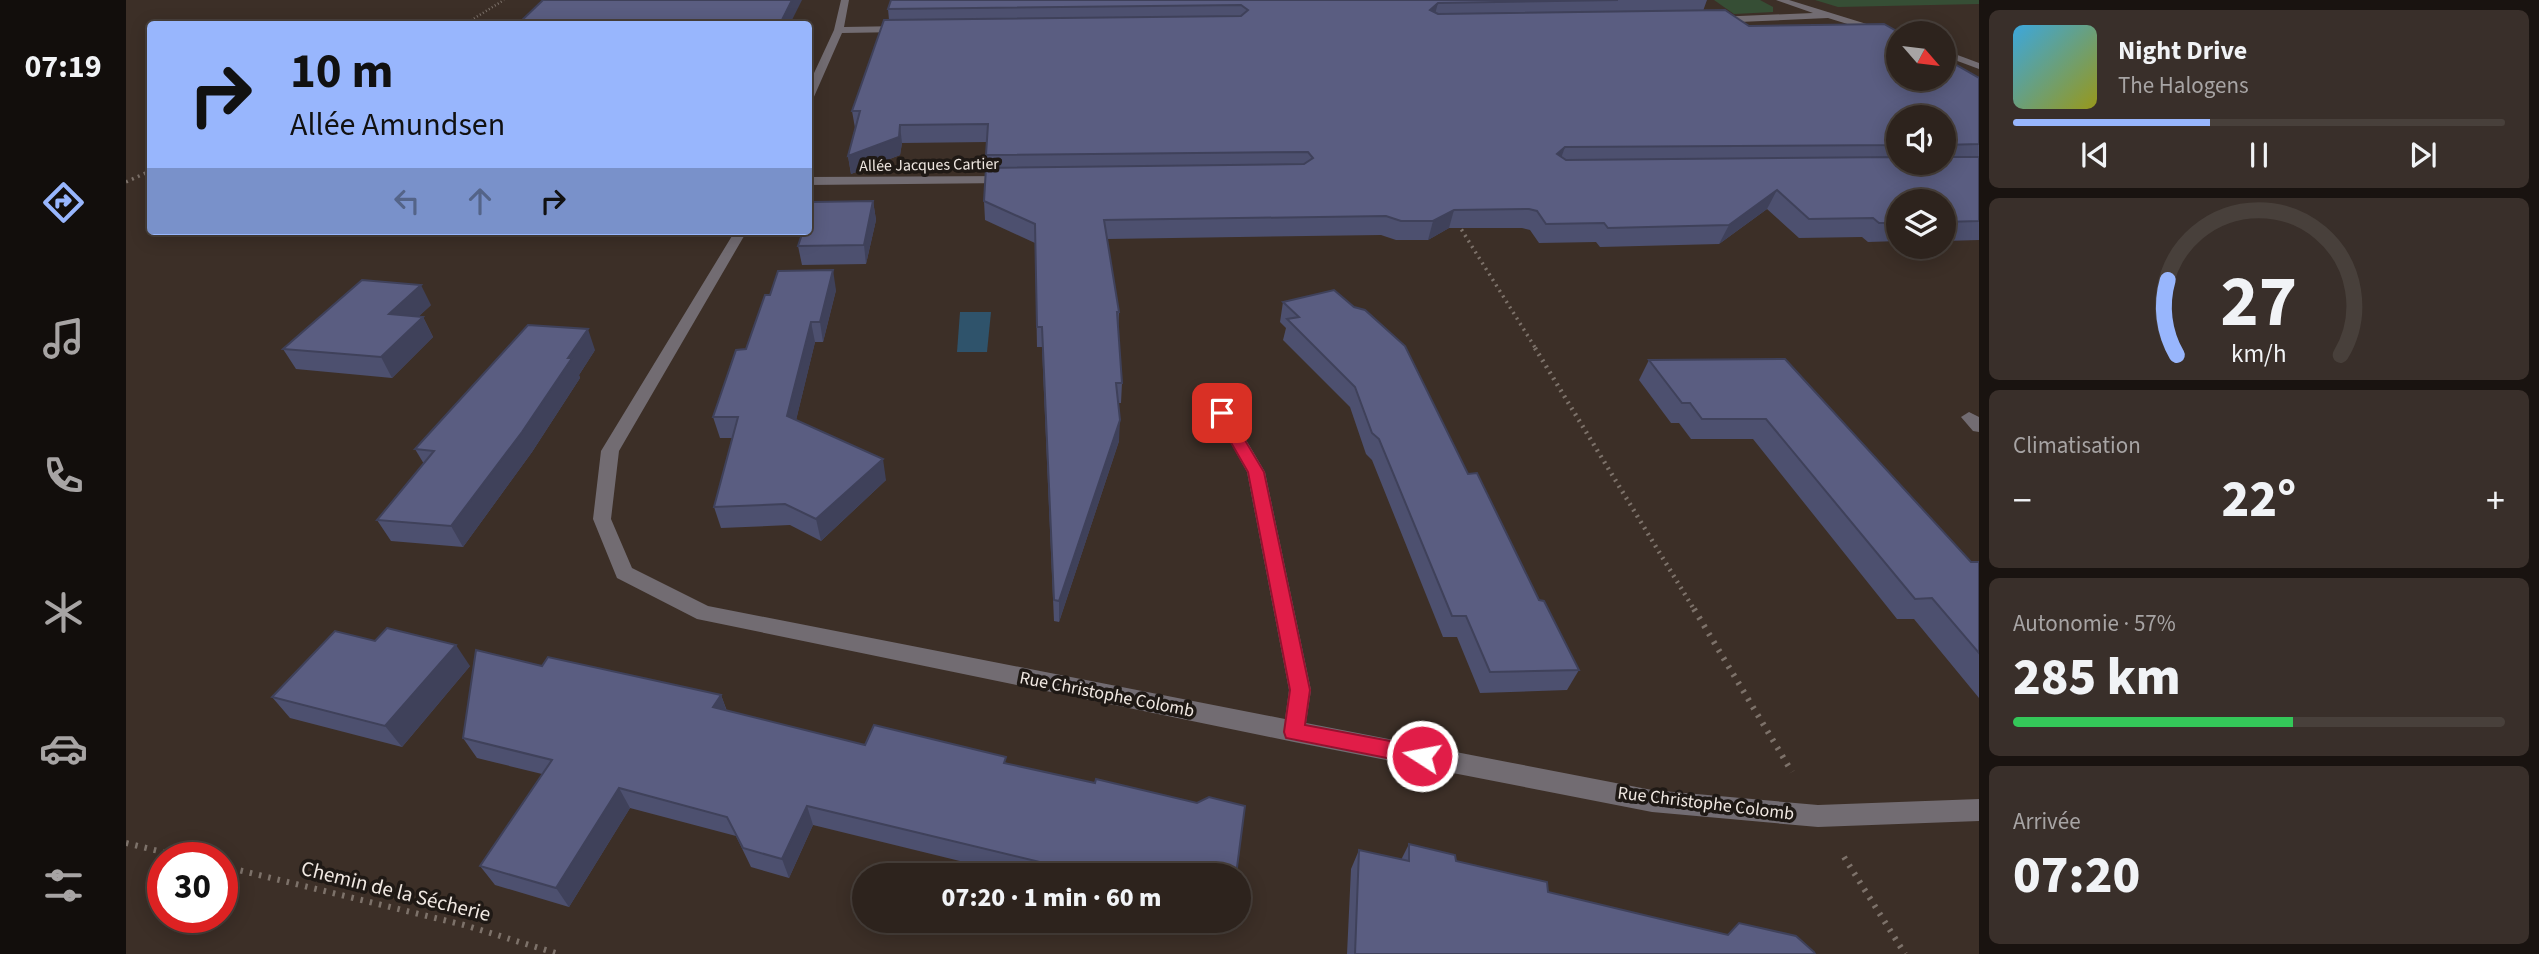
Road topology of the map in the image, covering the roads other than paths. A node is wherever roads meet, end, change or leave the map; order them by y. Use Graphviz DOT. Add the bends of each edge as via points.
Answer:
graph roads {
  1 [pos="845,0"];
  2 [pos="1780,0"];
  3 [pos="1828,15"];
  4 [pos="1698,20"];
  5 [pos="919,29"];
  6 [pos="839,30"];
  7 [pos="1886,33"];
  8 [pos="1956,57"];
  9 [pos="1979,66"];
  10 [pos="812,90"];
  11 [pos="1023,179"];
  12 [pos="812,181"];
  13 [pos="739,235"];
  14 [pos="1222,413"];
  15 [pos="1294,732"];
  16 [pos="1979,810"];
  1 -- 6 [label="street"];
  2 -- 3 [label="street"];
  3 -- 4 [label="street"];
  3 -- 7 [label="street"];
  5 -- 6 [label="street"];
  6 -- 10 [label="street"];
  8 -- 9 [label="street"];
  11 -- 12 [label="street, Allée Jacques Cartier"];
  13 -- 15 [label="street, Rue Christophe Colomb" via="610,452 602,519 624,573 704,613"];
  14 -- 15 [label="street" via="1256,472 1300,690"];
  15 -- 16 [label="street, Rue Christophe Colomb" via="1652,801 1818,816"];
}
